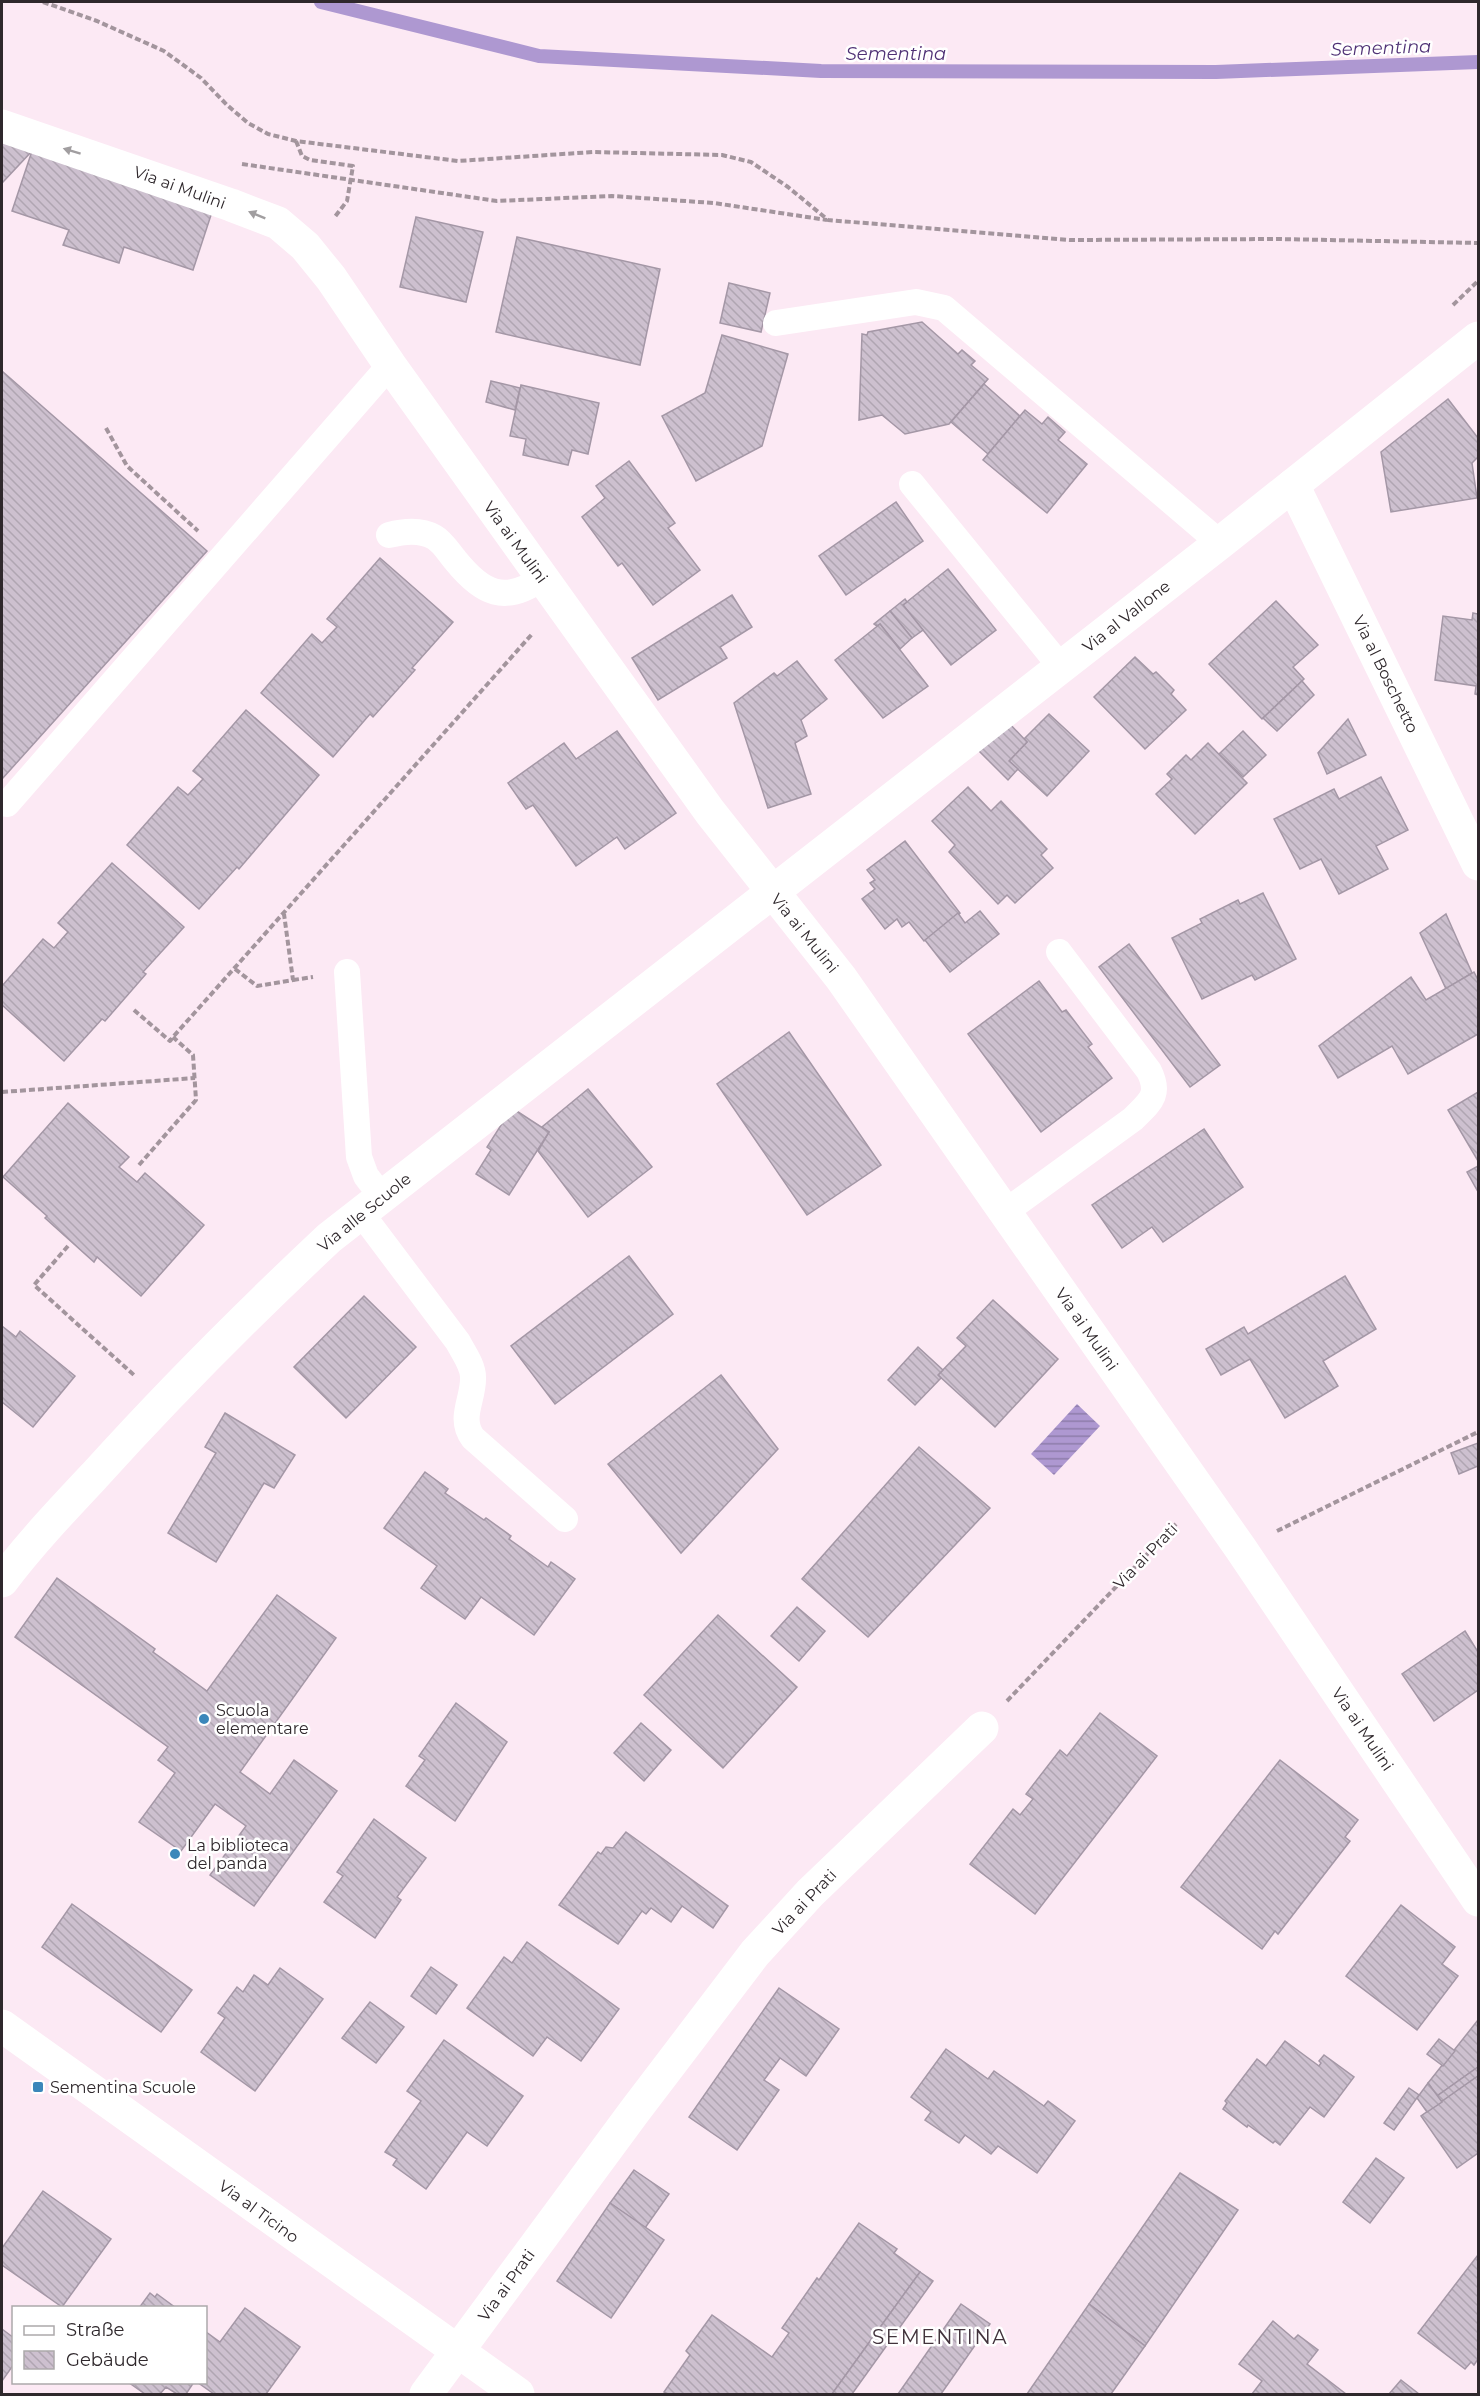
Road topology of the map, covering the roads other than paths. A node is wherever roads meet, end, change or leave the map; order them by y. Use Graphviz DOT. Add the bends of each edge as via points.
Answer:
graph roads {
  1 [pos="2,126"];
  2 [pos="776,323"];
  3 [pos="1479,338"];
  4 [pos="390,365"];
  5 [pos="912,484"];
  6 [pos="1293,485"];
  7 [pos="389,535"];
  8 [pos="1220,543"];
  9 [pos="542,578"];
  10 [pos="1061,667"];
  11 [pos="7,804"];
  12 [pos="1479,864"];
  13 [pos="772,893"];
  14 [pos="1059,952"];
  15 [pos="347,972"];
  16 [pos="371,1205"];
  17 [pos="1005,1212"];
  18 [pos="565,1519"];
  19 [pos="5,1570"];
  20 [pos="982,1728"];
  21 [pos="1479,1900"];
  22 [pos="2,2026"];
  23 [pos="457,2352"];
  24 [pos="426,2394"];
  25 [pos="518,2394"];
  4 -- 1 [label="street, Via ai Mulini, one-way" via="331,278 305,246 278,223"];
  2 -- 8 [label="lane" via="916,302 944,308"];
  3 -- 6 [label="street, Via al Vallone"];
  4 -- 9 [label="street, Via ai Mulini"];
  4 -- 11 [label="lane"];
  5 -- 10 [label="lane"];
  6 -- 8 [label="street, Via al Vallone"];
  6 -- 12 [label="street, Via al Boschetto"];
  7 -- 9 [label="lane" via="417,531 434,537 483,588 503,593 518,591"];
  8 -- 10 [label="street, Via al Vallone"];
  9 -- 13 [label="street, Via ai Mulini"];
  10 -- 13 [label="street, Via al Vallone"];
  13 -- 16 [label="street, Via alle Scuole"];
  13 -- 17 [label="street, Via ai Mulini" via="841,978"];
  14 -- 17 [label="lane" via="1149,1071 1155,1091 1133,1119"];
  15 -- 16 [label="lane" via="359,1157"];
  16 -- 18 [label="lane" via="467,1359 473,1375 466,1429"];
  16 -- 19 [label="street, Via alle Scuole" via="329,1238 253,1309 162,1400"];
  17 -- 21 [label="street, Via ai Mulini" via="1241,1549"];
  20 -- 23 [label="street, Via ai Prati" via="810,1893 755,1953"];
  22 -- 23 [label="street, Via al Ticino"];
  23 -- 24 [label="street, Via ai Prati"];
  23 -- 25 [label="street, Via al Ticino"];
}
